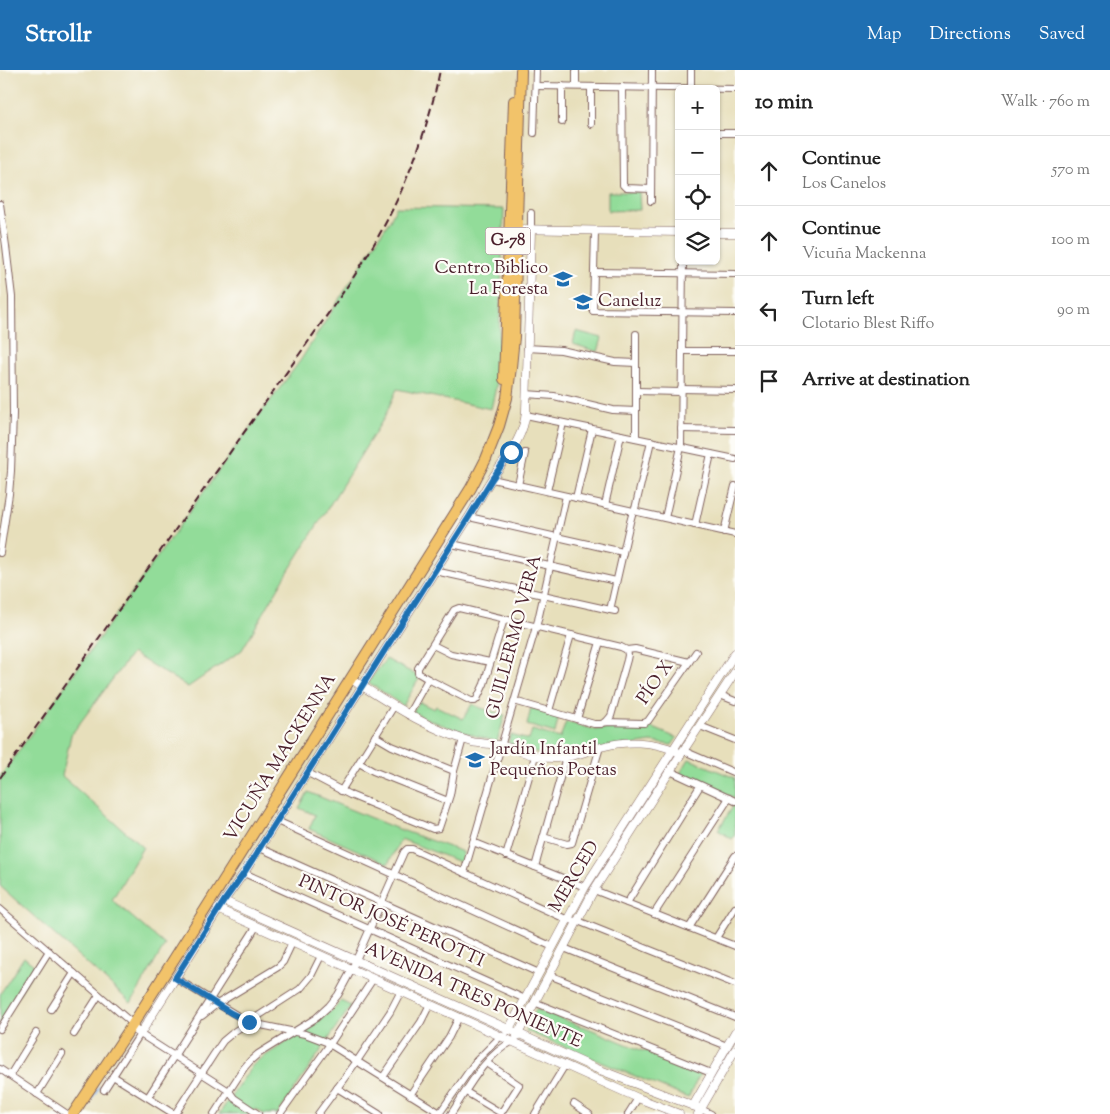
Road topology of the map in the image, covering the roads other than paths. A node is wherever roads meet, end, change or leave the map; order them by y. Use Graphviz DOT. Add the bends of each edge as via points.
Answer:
graph roads {
  1 [pos="515,70"];
  2 [pos="522,70"];
  3 [pos="536,70"];
  4 [pos="576,70"];
  5 [pos="652,70"];
  6 [pos="691,70"];
  7 [pos="691,85"];
  8 [pos="536,86"];
  9 [pos="562,86"];
  10 [pos="576,86"];
  11 [pos="592,87"];
  12 [pos="622,87"];
  13 [pos="652,88"];
  14 [pos="675,88"];
  15 [pos="720,89"];
  16 [pos="735,89"];
  17 [pos="562,122"];
  18 [pos="591,124"];
  19 [pos="720,132"];
  20 [pos="534,133"];
  21 [pos="735,133"];
  22 [pos="651,189"];
  23 [pos="651,202"];
  24 [pos="0,204"];
  25 [pos="531,214"];
  26 [pos="513,229"];
  27 [pos="530,230"];
  28 [pos="595,231"];
  29 [pos="675,232"];
  30 [pos="720,233"];
  31 [pos="735,233"];
  32 [pos="682,265"];
  33 [pos="594,272"];
  34 [pos="682,273"];
  35 [pos="735,274"];
  36 [pos="682,312"];
  37 [pos="735,313"];
  38 [pos="636,334"];
  39 [pos="527,348"];
  40 [pos="682,351"];
  41 [pos="735,352"];
  42 [pos="636,363"];
  43 [pos="735,390"];
  44 [pos="636,391"];
  45 [pos="681,391"];
  46 [pos="526,394"];
  47 [pos="636,411"];
  48 [pos="526,415"];
  49 [pos="563,423"];
  50 [pos="592,429"];
  51 [pos="680,429"];
  52 [pos="735,430"];
  53 [pos="621,435"];
  54 [pos="636,438"];
  55 [pos="651,441"];
  56 [pos="681,447"];
  57 [pos="525,453"];
  58 [pos="711,454"];
  59 [pos="735,459"];
  60 [pos="492,479"];
  61 [pos="518,485"];
  62 [pos="735,486"];
  63 [pos="547,491"];
  64 [pos="566,496"];
  65 [pos="576,498"];
  66 [pos="605,505"];
  67 [pos="633,511"];
  68 [pos="469,517"];
  69 [pos="665,518"];
  70 [pos="695,525"];
  71 [pos="724,532"];
  72 [pos="735,534"];
  73 [pos="557,537"];
  74 [pos="452,544"];
  75 [pos="0,552"];
  76 [pos="623,552"];
  77 [pos="550,566"];
  78 [pos="435,571"];
  79 [pos="616,581"];
  80 [pos="544,595"];
  81 [pos="504,619"];
  82 [pos="536,627"];
  83 [pos="571,635"];
  84 [pos="600,642"];
  85 [pos="432,645"];
  86 [pos="627,650"];
  87 [pos="696,652"];
  88 [pos="735,653"];
  89 [pos="490,662"];
  90 [pos="689,662"];
  91 [pos="735,672"];
  92 [pos="351,679"];
  93 [pos="428,679"];
  94 [pos="362,686"];
  95 [pos="720,695"];
  96 [pos="514,701"];
  97 [pos="735,701"];
  98 [pos="394,706"];
  99 [pos="548,711"];
  100 [pos="408,715"];
  101 [pos="577,719"];
  102 [pos="606,722"];
  103 [pos="700,726"];
  104 [pos="375,736"];
  105 [pos="463,739"];
  106 [pos="735,740"];
  107 [pos="501,746"];
  108 [pos="600,747"];
  109 [pos="673,749"];
  110 [pos="683,752"];
  111 [pos="535,756"];
  112 [pos="566,757"];
  113 [pos="359,763"];
  114 [pos="670,771"];
  115 [pos="454,772"];
  116 [pos="308,773"];
  117 [pos="735,773"];
  118 [pos="700,786"];
  119 [pos="341,791"];
  120 [pos="732,800"];
  121 [pos="448,801"];
  122 [pos="277,821"];
  123 [pos="543,837"];
  124 [pos="473,842"];
  125 [pos="260,848"];
  126 [pos="506,856"];
  127 [pos="735,856"];
  128 [pos="535,867"];
  129 [pos="464,872"];
  130 [pos="244,873"];
  131 [pos="394,874"];
  132 [pos="585,887"];
  133 [pos="594,890"];
  134 [pos="224,901"];
  135 [pos="381,902"];
  136 [pos="627,903"];
  137 [pos="735,908"];
  138 [pos="0,909"];
  139 [pos="218,909"];
  140 [pos="654,914"];
  141 [pos="568,920"];
  142 [pos="578,920"];
  143 [pos="256,927"];
  144 [pos="689,928"];
  145 [pos="369,929"];
  146 [pos="716,938"];
  147 [pos="292,943"];
  148 [pos="735,946"];
  149 [pos="553,947"];
  150 [pos="564,948"];
  151 [pos="49,952"];
  152 [pos="321,956"];
  153 [pos="356,960"];
  154 [pos="352,969"];
  155 [pos="74,973"];
  156 [pos="539,973"];
  157 [pos="549,975"];
  158 [pos="175,978"];
  159 [pos="372,978"];
  160 [pos="735,984"];
  161 [pos="401,991"];
  162 [pos="99,995"];
  163 [pos="210,999"];
  164 [pos="525,999"];
  165 [pos="534,1002"];
  166 [pos="217,1004"];
  167 [pos="430,1004"];
  168 [pos="51,1009"];
  169 [pos="735,1016"];
  170 [pos="459,1017"];
  171 [pos="197,1020"];
  172 [pos="249,1022"];
  173 [pos="310,1023"];
  174 [pos="132,1025"];
  175 [pos="277,1028"];
  176 [pos="0,1029"];
  177 [pos="509,1029"];
  178 [pos="296,1032"];
  179 [pos="735,1032"];
  180 [pos="36,1033"];
  181 [pos="74,1034"];
  182 [pos="140,1034"];
  183 [pos="519,1034"];
  184 [pos="311,1036"];
  185 [pos="501,1036"];
  186 [pos="513,1041"];
  187 [pos="278,1042"];
  188 [pos="330,1044"];
  189 [pos="727,1046"];
  190 [pos="735,1050"];
  191 [pos="62,1054"];
  192 [pos="174,1056"];
  193 [pos="357,1061"];
  194 [pos="487,1062"];
  195 [pos="565,1065"];
  196 [pos="595,1068"];
  197 [pos="0,1069"];
  198 [pos="201,1073"];
  199 [pos="711,1073"];
  200 [pos="10,1075"];
  201 [pos="113,1076"];
  202 [pos="383,1077"];
  203 [pos="592,1077"];
  204 [pos="337,1088"];
  205 [pos="104,1090"];
  206 [pos="229,1091"];
  207 [pos="466,1092"];
  208 [pos="37,1094"];
  209 [pos="410,1095"];
  210 [pos="148,1097"];
  211 [pos="638,1098"];
  212 [pos="574,1104"];
  213 [pos="697,1110"];
  214 [pos="67,1114"];
  215 [pos="73,1114"];
  216 [pos="174,1114"];
  217 [pos="214,1114"];
  218 [pos="258,1114"];
  219 [pos="280,1114"];
  220 [pos="319,1114"];
  221 [pos="379,1114"];
  222 [pos="440,1114"];
  223 [pos="451,1114"];
  224 [pos="535,1114"];
  225 [pos="589,1114"];
  226 [pos="628,1114"];
  227 [pos="679,1114"];
  228 [pos="711,1114"];
  1 -- 26 [label="main road, VICUÑA MACKENNA / G-78"];
  2 -- 26 [label="main road, VICUÑA MACKENNA / G-78"];
  3 -- 8 [label="street"];
  4 -- 10 [label="street"];
  5 -- 13 [label="street"];
  6 -- 7 [label="street"];
  8 -- 9 [label="street"];
  8 -- 20 [label="street"];
  9 -- 10 [label="street"];
  9 -- 17 [label="street"];
  10 -- 11 [label="street"];
  11 -- 12 [label="street"];
  11 -- 18 [label="street"];
  12 -- 13 [label="street"];
  12 -- 22 [label="street" via="623,185 626,188"];
  13 -- 14 [label="street"];
  13 -- 22 [label="street"];
  15 -- 16 [label="street"];
  19 -- 21 [label="street"];
  22 -- 23 [label="street"];
  24 -- 75 [label="street" via="12,297 13,414 11,472"];
  25 -- 27 [label="street"];
  26 -- 27 [label="street"];
  26 -- 92 [label="main road, VICUÑA MACKENNA / G-78" via="513,352 494,443 476,479"];
  27 -- 28 [label="street"];
  27 -- 39 [label="street"];
  28 -- 29 [label="street"];
  28 -- 33 [label="street"];
  30 -- 31 [label="street"];
  32 -- 34 [label="street"];
  33 -- 34 [label="street"];
  33 -- 36 [label="street" via="593,311"];
  34 -- 35 [label="street"];
  34 -- 36 [label="street"];
  36 -- 37 [label="street"];
  36 -- 40 [label="street"];
  38 -- 42 [label="street"];
  39 -- 42 [label="street" via="561,350 615,362"];
  39 -- 46 [label="street"];
  40 -- 41 [label="street"];
  40 -- 45 [label="street"];
  42 -- 44 [label="street"];
  43 -- 45 [label="street"];
  44 -- 45 [label="street"];
  44 -- 47 [label="street"];
  45 -- 51 [label="street"];
  46 -- 47 [label="street"];
  46 -- 48 [label="street"];
  47 -- 54 [label="street"];
  48 -- 49 [label="street"];
  48 -- 60 [label="street" via="520,437"];
  49 -- 50 [label="street"];
  49 -- 63 [label="street"];
  50 -- 53 [label="street"];
  50 -- 65 [label="street"];
  51 -- 52 [label="street"];
  51 -- 56 [label="street"];
  53 -- 54 [label="street"];
  53 -- 66 [label="street"];
  54 -- 55 [label="street"];
  55 -- 56 [label="street"];
  55 -- 67 [label="street"];
  56 -- 58 [label="street"];
  56 -- 69 [label="street"];
  57 -- 61 [label="street"];
  58 -- 59 [label="street"];
  58 -- 70 [label="street"];
  60 -- 61 [label="street"];
  60 -- 68 [label="street"];
  61 -- 63 [label="street"];
  62 -- 71 [label="street"];
  63 -- 64 [label="street"];
  64 -- 65 [label="street"];
  64 -- 73 [label="street, GUILLERMO VERA"];
  65 -- 66 [label="street"];
  66 -- 67 [label="street"];
  67 -- 69 [label="street"];
  67 -- 76 [label="street"];
  68 -- 73 [label="street"];
  68 -- 74 [label="street"];
  69 -- 70 [label="street"];
  70 -- 71 [label="street"];
  71 -- 72 [label="street"];
  73 -- 76 [label="street"];
  73 -- 77 [label="street, GUILLERMO VERA"];
  74 -- 77 [label="street"];
  74 -- 78 [label="street"];
  76 -- 79 [label="street"];
  77 -- 79 [label="street"];
  77 -- 80 [label="street, GUILLERMO VERA"];
  78 -- 80 [label="street"];
  78 -- 94 [label="street"];
  79 -- 80 [label="street" via="612,611"];
  80 -- 82 [label="street, GUILLERMO VERA"];
  81 -- 82 [label="street"];
  81 -- 85 [label="street" via="456,608"];
  81 -- 89 [label="street"];
  82 -- 83 [label="street"];
  82 -- 96 [label="street, GUILLERMO VERA"];
  83 -- 84 [label="street"];
  83 -- 99 [label="street"];
  84 -- 86 [label="street"];
  84 -- 101 [label="street"];
  85 -- 89 [label="street" via="451,654"];
  85 -- 93 [label="street" via="418,668 419,674"];
  86 -- 90 [label="street" via="635,649"];
  86 -- 102 [label="street" via="622,679 611,716"];
  87 -- 90 [label="street, PÍO X"];
  88 -- 109 [label="street, MERCED"];
  89 -- 93 [label="street" via="475,701"];
  90 -- 102 [label="street, PÍO X" via="647,722"];
  91 -- 95 [label="street, MERCED"];
  92 -- 94 [label="street"];
  92 -- 174 [label="main road, VICUÑA MACKENNA / G-78"];
  93 -- 100 [label="street"];
  94 -- 98 [label="street"];
  94 -- 116 [label="street"];
  95 -- 97 [label="street"];
  95 -- 103 [label="street, MERCED"];
  96 -- 99 [label="street"];
  96 -- 107 [label="street, GUILLERMO VERA"];
  98 -- 100 [label="street"];
  98 -- 104 [label="street"];
  99 -- 101 [label="street"];
  100 -- 105 [label="street"];
  101 -- 102 [label="street" via="594,724"];
  103 -- 106 [label="street"];
  103 -- 110 [label="street, MERCED"];
  104 -- 113 [label="street"];
  104 -- 115 [label="street"];
  105 -- 107 [label="street"];
  105 -- 115 [label="street"];
  107 -- 111 [label="street"];
  107 -- 124 [label="street, GUILLERMO VERA"];
  108 -- 109 [label="street" via="638,742"];
  108 -- 112 [label="street"];
  108 -- 123 [label="street" via="573,841 567,844"];
  109 -- 110 [label="street"];
  109 -- 132 [label="street, MERCED"];
  110 -- 114 [label="street, MERCED"];
  110 -- 117 [label="street"];
  111 -- 112 [label="street"];
  111 -- 126 [label="street"];
  112 -- 123 [label="street"];
  113 -- 119 [label="street"];
  113 -- 121 [label="street"];
  114 -- 118 [label="street"];
  114 -- 133 [label="street, MERCED"];
  115 -- 121 [label="street"];
  116 -- 119 [label="street"];
  116 -- 122 [label="street"];
  118 -- 120 [label="street"];
  118 -- 136 [label="street"];
  119 -- 121 [label="street" via="433,828 439,828"];
  120 -- 140 [label="street"];
  122 -- 125 [label="street"];
  122 -- 131 [label="street"];
  123 -- 128 [label="street"];
  124 -- 126 [label="street"];
  124 -- 129 [label="street, GUILLERMO VERA"];
  125 -- 130 [label="street"];
  125 -- 135 [label="street"];
  126 -- 128 [label="street"];
  127 -- 144 [label="street"];
  128 -- 132 [label="street"];
  129 -- 131 [label="street" via="407,849"];
  129 -- 141 [label="street"];
  130 -- 134 [label="street"];
  130 -- 145 [label="street, PINTOR JOSÉ PEROTTI"];
  131 -- 135 [label="street"];
  131 -- 149 [label="street"];
  132 -- 141 [label="street, MERCED"];
  133 -- 136 [label="street"];
  133 -- 142 [label="street, MERCED"];
  134 -- 139 [label="street"];
  134 -- 153 [label="street, AVENIDA TRES PONIENTE"];
  135 -- 145 [label="street"];
  135 -- 156 [label="street"];
  136 -- 140 [label="street"];
  137 -- 146 [label="street"];
  138 -- 151 [label="street"];
  139 -- 143 [label="street, AVENIDA TRES PONIENTE"];
  139 -- 158 [label="street"];
  140 -- 144 [label="street"];
  141 -- 142 [label="street"];
  141 -- 149 [label="street, MERCED"];
  142 -- 150 [label="street, MERCED"];
  142 -- 160 [label="street"];
  143 -- 147 [label="street, AVENIDA TRES PONIENTE"];
  143 -- 163 [label="street"];
  144 -- 146 [label="street"];
  145 -- 153 [label="street"];
  145 -- 164 [label="street, PINTOR JOSÉ PEROTTI"];
  146 -- 148 [label="street"];
  147 -- 152 [label="street, AVENIDA TRES PONIENTE"];
  147 -- 166 [label="street" via="278,967"];
  149 -- 156 [label="street, MERCED"];
  150 -- 157 [label="street, MERCED"];
  150 -- 169 [label="street"];
  151 -- 155 [label="street"];
  151 -- 176 [label="street"];
  152 -- 154 [label="street, AVENIDA TRES PONIENTE"];
  152 -- 172 [label="street" via="300,989"];
  153 -- 154 [label="street"];
  153 -- 177 [label="street, AVENIDA TRES PONIENTE"];
  154 -- 159 [label="street, AVENIDA TRES PONIENTE"];
  154 -- 173 [label="street" via="334,1001"];
  155 -- 162 [label="street"];
  155 -- 168 [label="street"];
  156 -- 164 [label="street, MERCED"];
  157 -- 165 [label="street, MERCED"];
  157 -- 189 [label="street"];
  158 -- 163 [label="street"];
  158 -- 182 [label="street"];
  159 -- 161 [label="street, AVENIDA TRES PONIENTE"];
  159 -- 188 [label="street"];
  161 -- 167 [label="street, AVENIDA TRES PONIENTE"];
  161 -- 193 [label="street"];
  162 -- 174 [label="street"];
  162 -- 181 [label="street"];
  163 -- 166 [label="street"];
  163 -- 171 [label="street"];
  164 -- 177 [label="street, MERCED"];
  165 -- 183 [label="street, MERCED"];
  165 -- 199 [label="street"];
  166 -- 171 [label="street"];
  166 -- 172 [label="street"];
  167 -- 170 [label="street, AVENIDA TRES PONIENTE"];
  167 -- 202 [label="street"];
  170 -- 185 [label="street, AVENIDA TRES PONIENTE"];
  170 -- 209 [label="street"];
  171 -- 192 [label="street"];
  172 -- 175 [label="street"];
  172 -- 198 [label="street" via="223,1041"];
  173 -- 178 [label="street"];
  173 -- 184 [label="street"];
  174 -- 182 [label="street"];
  174 -- 215 [label="main road, VICUÑA MACKENNA / G-78"];
  175 -- 178 [label="street"];
  175 -- 187 [label="street"];
  177 -- 183 [label="street, AVENIDA TRES PONIENTE"];
  177 -- 185 [label="street, MERCED"];
  178 -- 184 [label="street"];
  178 -- 187 [label="street"];
  179 -- 189 [label="street"];
  180 -- 200 [label="street"];
  182 -- 192 [label="street"];
  182 -- 201 [label="street"];
  183 -- 186 [label="street, MERCED"];
  183 -- 196 [label="street, AVENIDA TRES PONIENTE"];
  184 -- 188 [label="street"];
  185 -- 186 [label="street, AVENIDA TRES PONIENTE"];
  185 -- 222 [label="street, MERCED" via="473,1064"];
  186 -- 194 [label="street, MERCED"];
  186 -- 195 [label="street, AVENIDA TRES PONIENTE"];
  187 -- 206 [label="street" via="250,1061"];
  188 -- 193 [label="street"];
  188 -- 219 [label="street"];
  189 -- 199 [label="street"];
  190 -- 213 [label="street"];
  191 -- 208 [label="street"];
  192 -- 198 [label="street"];
  192 -- 210 [label="street"];
  193 -- 202 [label="street"];
  193 -- 204 [label="street"];
  194 -- 207 [label="street, MERCED"];
  194 -- 207 [label="street" via="519,1085 501,1114"];
  195 -- 203 [label="street, AVENIDA TRES PONIENTE"];
  195 -- 224 [label="street"];
  196 -- 203 [label="street"];
  196 -- 213 [label="street, AVENIDA TRES PONIENTE"];
  197 -- 200 [label="street"];
  198 -- 206 [label="street"];
  198 -- 216 [label="street"];
  199 -- 213 [label="street"];
  200 -- 208 [label="street"];
  201 -- 205 [label="street"];
  201 -- 210 [label="street"];
  202 -- 209 [label="street"];
  203 -- 211 [label="street, AVENIDA TRES PONIENTE"];
  204 -- 220 [label="street"];
  204 -- 221 [label="street"];
  206 -- 217 [label="street"];
  206 -- 218 [label="street"];
  207 -- 223 [label="street, MERCED"];
  208 -- 214 [label="street"];
  209 -- 222 [label="street"];
  210 -- 216 [label="street"];
  211 -- 226 [label="street"];
  211 -- 227 [label="street, AVENIDA TRES PONIENTE"];
  212 -- 225 [label="street"];
  213 -- 228 [label="street, AVENIDA TRES PONIENTE"];
}
